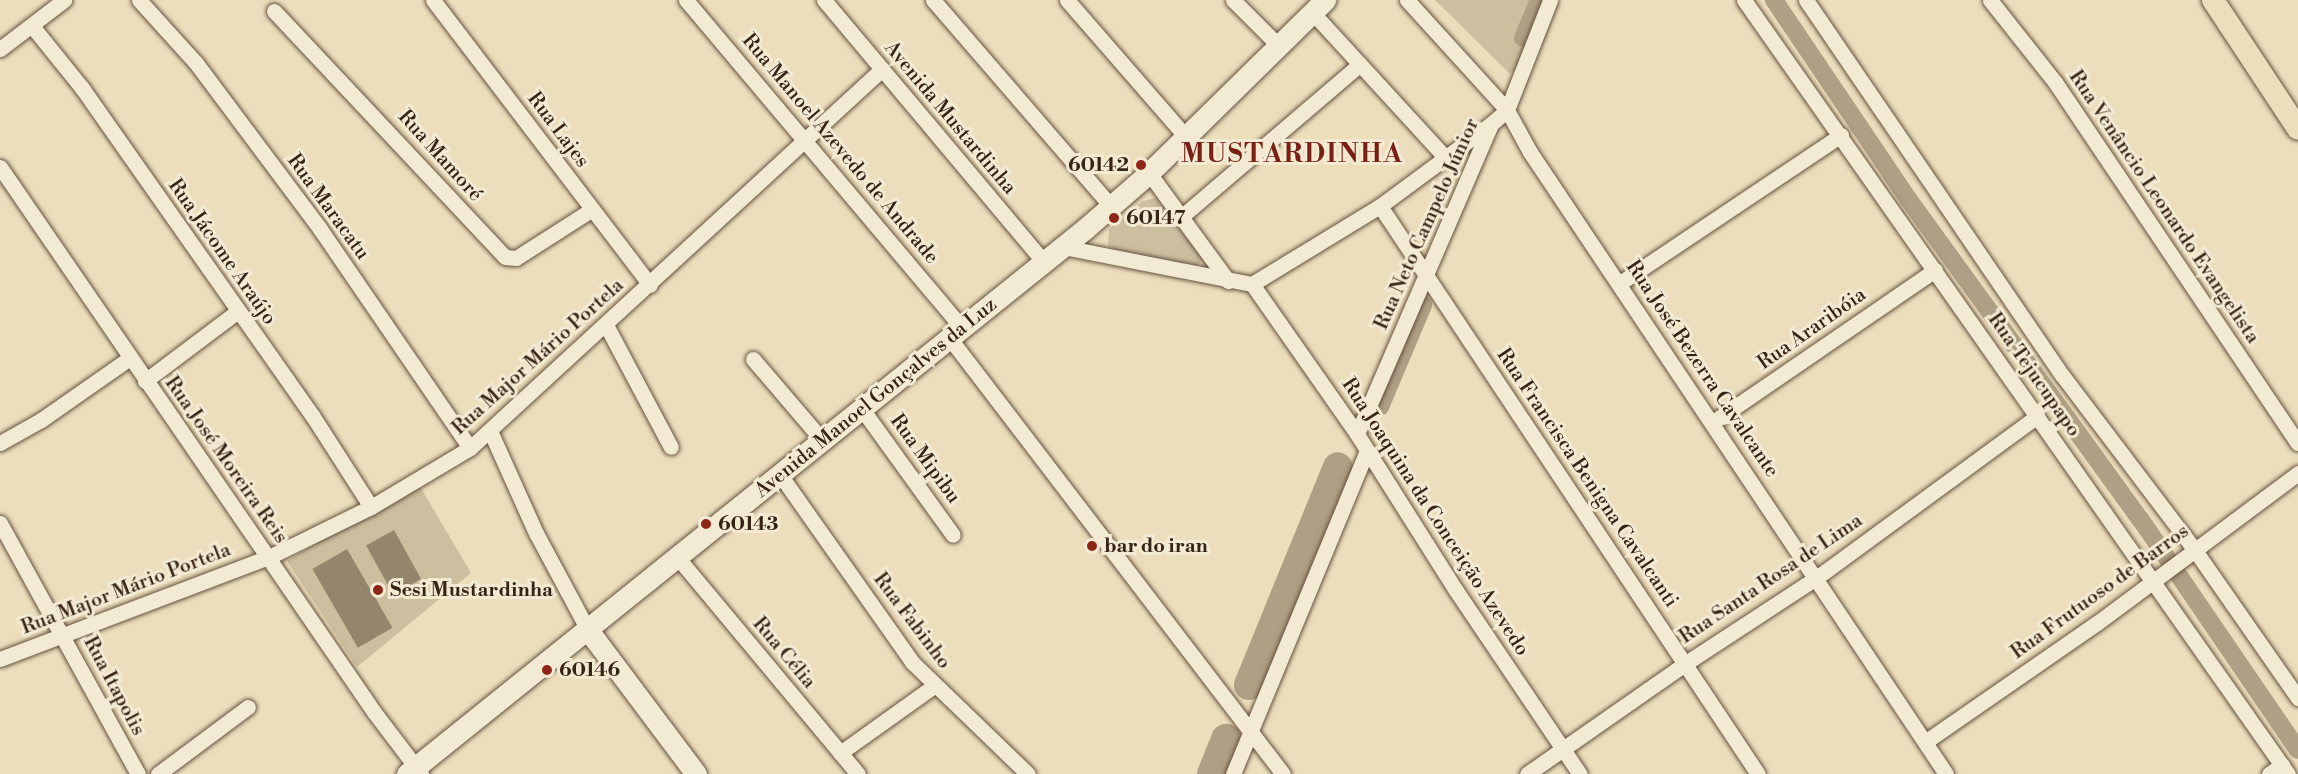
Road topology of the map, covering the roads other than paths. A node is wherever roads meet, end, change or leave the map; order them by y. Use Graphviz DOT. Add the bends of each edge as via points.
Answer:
graph roads {
  1 [pos="64,0"];
  2 [pos="139,0"];
  3 [pos="433,0"];
  4 [pos="686,0"];
  5 [pos="824,0"];
  6 [pos="933,0"];
  7 [pos="1067,0"];
  8 [pos="1233,0"];
  9 [pos="1407,0"];
  10 [pos="1550,0"];
  11 [pos="1744,0"];
  12 [pos="1806,0"];
  13 [pos="1990,0"];
  14 [pos="2212,0"];
  15 [pos="1319,6"];
  16 [pos="274,10"];
  17 [pos="32,26"];
  18 [pos="1279,46"];
  19 [pos="0,49"];
  20 [pos="1360,64"];
  21 [pos="882,69"];
  22 [pos="1508,110"];
  23 [pos="1491,124"];
  24 [pos="2298,129"];
  25 [pos="1841,135"];
  26 [pos="804,136"];
  27 [pos="1186,137"];
  28 [pos="1444,156"];
  29 [pos="0,166"];
  30 [pos="1149,173"];
  31 [pos="1111,206"];
  32 [pos="1380,206"];
  33 [pos="591,210"];
  34 [pos="1181,217"];
  35 [pos="1063,247"];
  36 [pos="1044,263"];
  37 [pos="1935,270"];
  38 [pos="1427,275"];
  39 [pos="1228,281"];
  40 [pos="1620,283"];
  41 [pos="1252,284"];
  42 [pos="650,285"];
  43 [pos="238,311"];
  44 [pos="606,325"];
  45 [pos="954,331"];
  46 [pos="130,358"];
  47 [pos="753,359"];
  48 [pos="145,381"];
  49 [pos="862,409"];
  50 [pos="2037,416"];
  51 [pos="1713,422"];
  52 [pos="491,433"];
  53 [pos="1358,434"];
  54 [pos="823,441"];
  55 [pos="0,443"];
  56 [pos="2298,443"];
  57 [pos="671,447"];
  58 [pos="470,448"];
  59 [pos="1367,451"];
  60 [pos="2298,473"];
  61 [pos="781,476"];
  62 [pos="370,507"];
  63 [pos="0,523"];
  64 [pos="953,535"];
  65 [pos="2189,553"];
  66 [pos="269,557"];
  67 [pos="678,558"];
  68 [pos="1816,578"];
  69 [pos="2157,578"];
  70 [pos="588,630"];
  71 [pos="62,634"];
  72 [pos="0,658"];
  73 [pos="1686,663"];
  74 [pos="933,686"];
  75 [pos="2298,698"];
  76 [pos="248,707"];
  77 [pos="1251,729"];
  78 [pos="1925,742"];
  79 [pos="1563,748"];
  80 [pos="840,753"];
  81 [pos="2280,771"];
  82 [pos="134,772"];
  83 [pos="415,772"];
  84 [pos="158,774"];
  85 [pos="696,774"];
  86 [pos="858,774"];
  87 [pos="1028,774"];
  88 [pos="1233,774"];
  89 [pos="1283,774"];
  90 [pos="1527,774"];
  91 [pos="1580,774"];
  92 [pos="1758,774"];
  93 [pos="1946,774"];
  1 -- 17 [label="street"];
  2 -- 58 [label="street, Rua Maracatu" via="196,63 320,229"];
  3 -- 33 [label="street, Rua Lajes"];
  4 -- 26 [label="street, Rua Manoel Azevedo de Andrade"];
  5 -- 21 [label="street, Avenida Mustardinha"];
  6 -- 31 [label="street"];
  7 -- 27 [label="street"];
  8 -- 18 [label="street"];
  9 -- 22 [label="street, Rua José Bezerra Cavalcante"];
  10 -- 22 [label="street, Rua Neto Campelo Júnior"];
  11 -- 25 [label="street, Rua Tejucupapo"];
  12 -- 65 [label="street, Rua Tejucupapo" via="2062,375"];
  13 -- 56 [label="street, Rua Venâncio Leonardo Evangelista" via="2055,82"];
  14 -- 24 [label="main road"];
  15 -- 18 [label="main road, Avenida Manoel Gonçalves da Luz"];
  15 -- 20 [label="street"];
  16 -- 33 [label="street, Rua Mamoré" via="505,257 516,258"];
  17 -- 19 [label="street"];
  17 -- 43 [label="street, Rua Jácome Araújo" via="82,88"];
  18 -- 27 [label="main road, Avenida Manoel Gonçalves da Luz"];
  20 -- 28 [label="street"];
  20 -- 34 [label="street"];
  21 -- 26 [label="street, Rua Major Mário Portela"];
  21 -- 36 [label="street, Avenida Mustardinha"];
  22 -- 23 [label="street, Rua Neto Campelo Júnior"];
  22 -- 40 [label="street, Rua José Bezerra Cavalcante" via="1530,152"];
  23 -- 28 [label="street"];
  23 -- 38 [label="street, Rua Neto Campelo Júnior"];
  25 -- 37 [label="street, Rua Tejucupapo"];
  25 -- 40 [label="street"];
  26 -- 42 [label="street, Rua Major Mário Portela"];
  26 -- 45 [label="street, Rua Manoel Azevedo de Andrade"];
  27 -- 30 [label="main road, Avenida Manoel Gonçalves da Luz"];
  28 -- 32 [label="street"];
  29 -- 46 [label="street, Rua José Moreira Reis"];
  30 -- 31 [label="main road, Avenida Manoel Gonçalves da Luz"];
  30 -- 34 [label="street"];
  31 -- 35 [label="main road, Avenida Manoel Gonçalves da Luz"];
  32 -- 38 [label="street, Rua Francisca Benigna Cavalcanti"];
  32 -- 41 [label="street"];
  33 -- 42 [label="street, Rua Lajes"];
  34 -- 39 [label="street"];
  35 -- 36 [label="main road, Avenida Manoel Gonçalves da Luz"];
  35 -- 39 [label="street"];
  36 -- 45 [label="main road, Avenida Manoel Gonçalves da Luz"];
  37 -- 50 [label="street, Rua Tejucupapo"];
  37 -- 51 [label="street, Rua Araribóia"];
  38 -- 53 [label="street, Rua Neto Campelo Júnior"];
  38 -- 73 [label="street, Rua Francisca Benigna Cavalcanti"];
  39 -- 41 [label="street"];
  40 -- 51 [label="street, Rua José Bezerra Cavalcante"];
  41 -- 53 [label="street, Rua Joaquina da Conceição Azevedo"];
  42 -- 44 [label="street, Rua Major Mário Portela"];
  43 -- 48 [label="street"];
  43 -- 62 [label="street, Rua Jácome Araújo" via="312,415"];
  44 -- 52 [label="street, Rua Major Mário Portela"];
  44 -- 57 [label="street"];
  45 -- 49 [label="main road, Avenida Manoel Gonçalves da Luz"];
  45 -- 77 [label="street, Rua Manoel Azevedo de Andrade"];
  46 -- 48 [label="street, Rua José Moreira Reis"];
  46 -- 55 [label="street" via="41,420"];
  47 -- 54 [label="street"];
  48 -- 66 [label="street, Rua José Moreira Reis"];
  49 -- 54 [label="main road, Avenida Manoel Gonçalves da Luz"];
  49 -- 64 [label="street, Rua Mipibu"];
  50 -- 68 [label="street, Rua Santa Rosa de Lima"];
  50 -- 69 [label="street, Rua Tejucupapo"];
  51 -- 68 [label="street, Rua José Bezerra Cavalcante"];
  52 -- 58 [label="street, Rua Major Mário Portela"];
  52 -- 70 [label="street" via="540,542"];
  53 -- 59 [label="street, Rua Joaquina da Conceição Azevedo"];
  54 -- 61 [label="main road, Avenida Manoel Gonçalves da Luz"];
  58 -- 62 [label="street, Rua Major Mário Portela"];
  59 -- 77 [label="street"];
  59 -- 79 [label="street, Rua Joaquina da Conceição Azevedo"];
  60 -- 65 [label="street, Rua Frutuoso de Barros"];
  61 -- 67 [label="main road, Avenida Manoel Gonçalves da Luz"];
  61 -- 74 [label="street, Rua Fabinho"];
  62 -- 66 [label="street, Rua Major Mário Portela"];
  63 -- 71 [label="street, Rua Itapolis"];
  65 -- 69 [label="street, Rua Frutuoso de Barros"];
  65 -- 75 [label="street, Rua Tejucupapo"];
  66 -- 71 [label="street, Rua Major Mário Portela"];
  66 -- 83 [label="street, Rua José Moreira Reis"];
  67 -- 70 [label="main road, Avenida Manoel Gonçalves da Luz"];
  67 -- 80 [label="street, Rua Célia"];
  68 -- 73 [label="street, Rua Santa Rosa de Lima"];
  68 -- 78 [label="street, Rua José Bezerra Cavalcante"];
  69 -- 78 [label="street, Rua Frutuoso de Barros"];
  69 -- 81 [label="street, Rua Tejucupapo"];
  70 -- 83 [label="main road, Avenida Manoel Gonçalves da Luz"];
  70 -- 85 [label="main road"];
  71 -- 72 [label="street, Rua Major Mário Portela"];
  71 -- 82 [label="street, Rua Itapolis"];
  73 -- 79 [label="street, Rua Santa Rosa de Lima"];
  73 -- 92 [label="street, Rua Francisca Benigna Cavalcanti"];
  74 -- 80 [label="street"];
  74 -- 87 [label="street, Rua Fabinho"];
  76 -- 84 [label="street"];
  77 -- 88 [label="street"];
  77 -- 89 [label="street, Rua Manoel Azevedo de Andrade"];
  78 -- 93 [label="street, Rua José Bezerra Cavalcante"];
  79 -- 90 [label="street, Rua Santa Rosa de Lima"];
  79 -- 91 [label="street, Rua Joaquina da Conceição Azevedo"];
  80 -- 86 [label="street, Rua Célia"];
}
